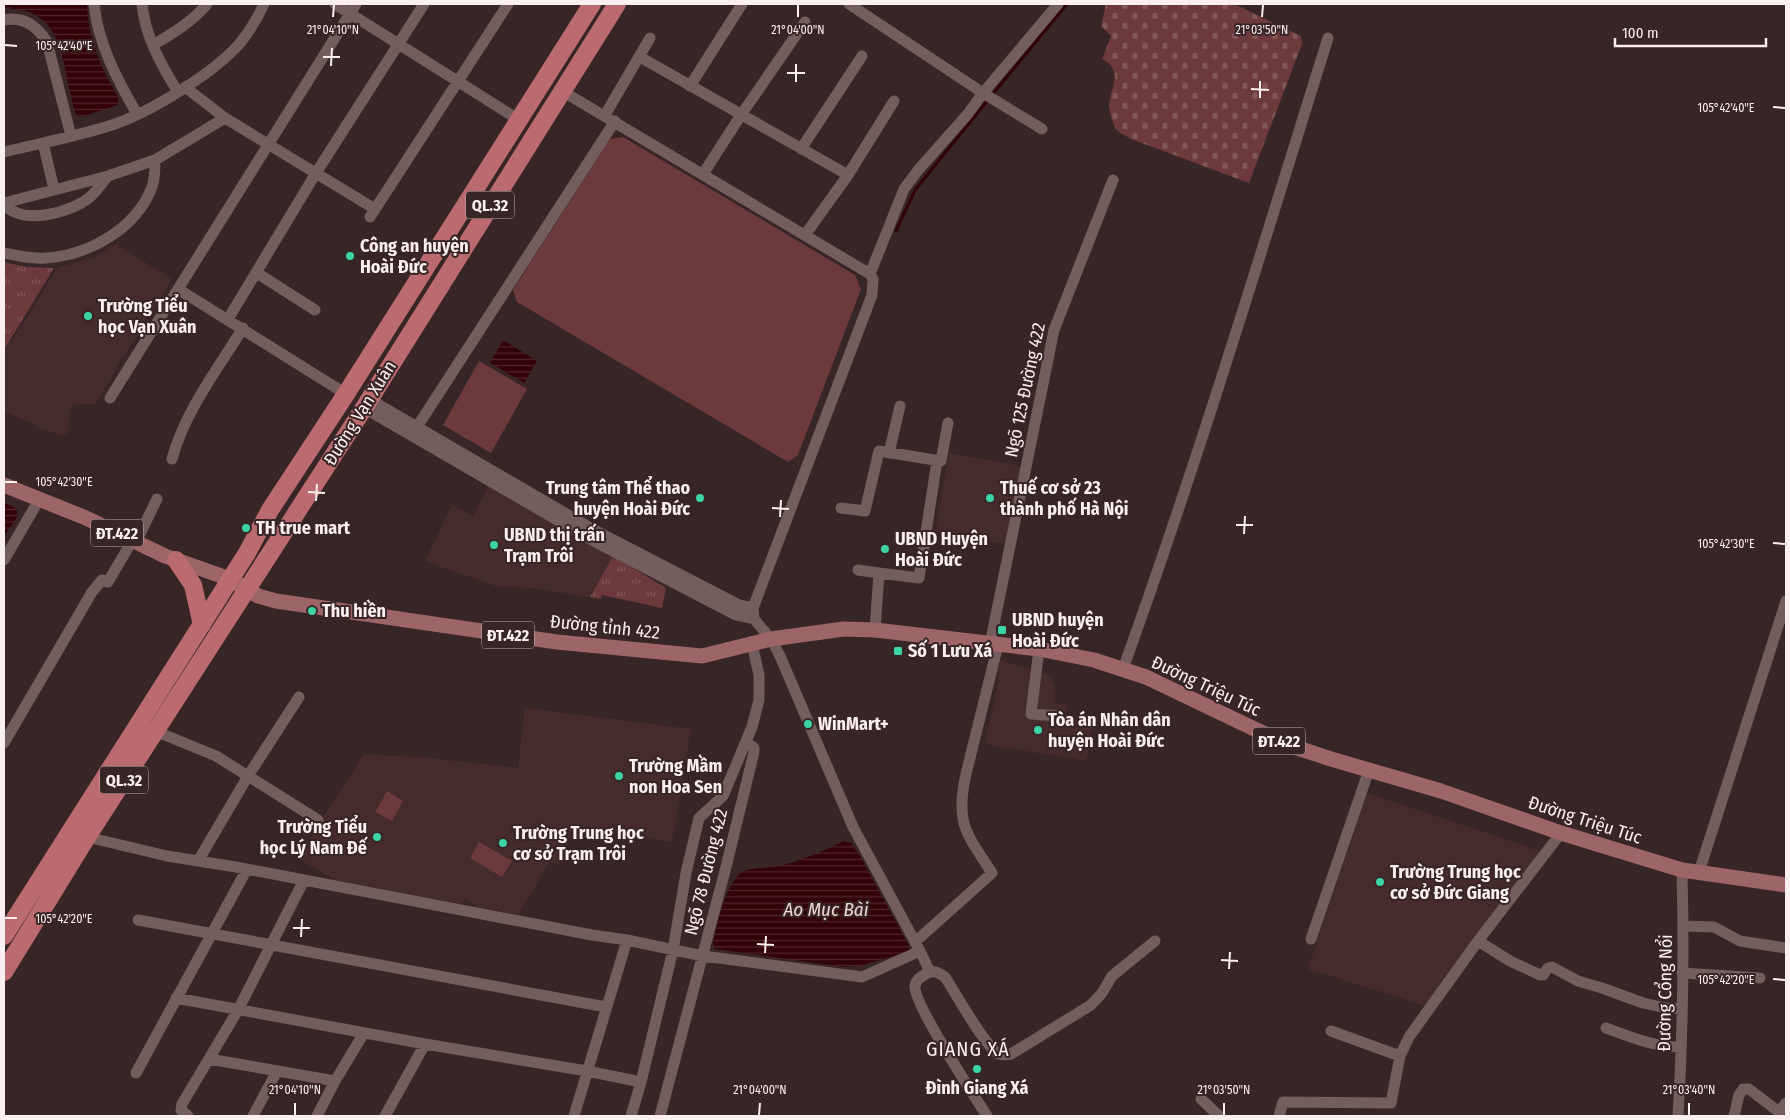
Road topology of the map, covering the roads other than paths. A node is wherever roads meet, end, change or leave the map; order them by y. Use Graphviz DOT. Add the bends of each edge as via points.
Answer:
graph roads {
  1 [pos="94,4"];
  2 [pos="142,4"];
  3 [pos="207,4"];
  4 [pos="264,4"];
  5 [pos="335,4"];
  6 [pos="424,4"];
  7 [pos="508,4"];
  8 [pos="592,4"];
  9 [pos="617,4"];
  10 [pos="742,4"];
  11 [pos="849,4"];
  12 [pos="1058,4"];
  13 [pos="353,8"];
  14 [pos="4,20"];
  15 [pos="804,22"];
  16 [pos="650,38"];
  17 [pos="1328,38"];
  18 [pos="399,43"];
  19 [pos="153,45"];
  20 [pos="862,56"];
  21 [pos="640,57"];
  22 [pos="457,81"];
  23 [pos="690,86"];
  24 [pos="181,90"];
  25 [pos="562,90"];
  26 [pos="983,93"];
  27 [pos="894,101"];
  28 [pos="137,114"];
  29 [pos="741,114"];
  30 [pos="225,118"];
  31 [pos="610,118"];
  32 [pos="519,120"];
  33 [pos="1042,129"];
  34 [pos="71,136"];
  35 [pos="43,143"];
  36 [pos="268,144"];
  37 [pos="801,149"];
  38 [pos="4,152"];
  39 [pos="156,160"];
  40 [pos="316,174"];
  41 [pos="703,174"];
  42 [pos="848,175"];
  43 [pos="108,176"];
  44 [pos="1113,180"];
  45 [pos="54,189"];
  46 [pos="4,204"];
  47 [pos="806,235"];
  48 [pos="444,238"];
  49 [pos="463,248"];
  50 [pos="4,253"];
  51 [pos="257,273"];
  52 [pos="870,274"];
  53 [pos="178,289"];
  54 [pos="315,310"];
  55 [pos="228,319"];
  56 [pos="243,328"];
  57 [pos="346,394"];
  58 [pos="110,398"];
  59 [pos="366,403"];
  60 [pos="900,406"];
  61 [pos="948,423"];
  62 [pos="417,427"];
  63 [pos="889,453"];
  64 [pos="172,459"];
  65 [pos="937,461"];
  66 [pos="4,485"];
  67 [pos="40,498"];
  68 [pos="157,499"];
  69 [pos="841,508"];
  70 [pos="134,542"];
  71 [pos="4,560"];
  72 [pos="176,560"];
  73 [pos="858,570"];
  74 [pos="879,573"];
  75 [pos="230,579"];
  76 [pos="247,590"];
  77 [pos="1786,601"];
  78 [pos="754,613"];
  79 [pos="202,625"];
  80 [pos="875,630"];
  81 [pos="771,639"];
  82 [pos="752,644"];
  83 [pos="994,645"];
  84 [pos="1039,649"];
  85 [pos="1123,669"];
  86 [pos="299,697"];
  87 [pos="1057,716"];
  88 [pos="155,731"];
  89 [pos="5,739"];
  90 [pos="746,742"];
  91 [pos="1369,770"];
  92 [pos="248,776"];
  93 [pos="723,796"];
  94 [pos="743,799"];
  95 [pos="318,820"];
  96 [pos="1560,833"];
  97 [pos="87,836"];
  98 [pos="198,861"];
  99 [pos="247,869"];
  100 [pos="1682,870"];
  101 [pos="1699,872"];
  102 [pos="304,880"];
  103 [pos="1786,885"];
  104 [pos="138,920"];
  105 [pos="1683,926"];
  106 [pos="211,933"];
  107 [pos="4,936"];
  108 [pos="1311,939"];
  109 [pos="627,940"];
  110 [pos="1155,940"];
  111 [pos="1478,941"];
  112 [pos="271,944"];
  113 [pos="917,947"];
  114 [pos="1786,948"];
  115 [pos="673,950"];
  116 [pos="703,956"];
  117 [pos="4,972"];
  118 [pos="930,972"];
  119 [pos="1682,973"];
  120 [pos="1760,978"];
  121 [pos="176,998"];
  122 [pos="606,1007"];
  123 [pos="1682,1009"];
  124 [pos="238,1010"];
  125 [pos="1606,1028"];
  126 [pos="1332,1031"];
  127 [pos="364,1033"];
  128 [pos="426,1044"];
  129 [pos="1681,1047"];
  130 [pos="1400,1056"];
  131 [pos="209,1059"];
  132 [pos="277,1071"];
  133 [pos="587,1071"];
  134 [pos="136,1073"];
  135 [pos="335,1081"];
  136 [pos="642,1082"];
  137 [pos="1201,1099"];
  138 [pos="1786,1103"];
  139 [pos="188,1116"];
  140 [pos="253,1116"];
  141 [pos="317,1116"];
  142 [pos="384,1116"];
  143 [pos="574,1116"];
  144 [pos="631,1116"];
  145 [pos="660,1116"];
  146 [pos="987,1116"];
  147 [pos="1219,1116"];
  148 [pos="1279,1116"];
  149 [pos="1678,1116"];
  150 [pos="1734,1116"];
  1 -- 28 [label="street" via="108,58"];
  2 -- 19 [label="street"];
  3 -- 19 [label="street" via="184,26"];
  4 -- 24 [label="street" via="240,43"];
  5 -- 13 [label="street"];
  6 -- 18 [label="street"];
  7 -- 22 [label="street"];
  8 -- 32 [label="highway, Đường Vạn Xuân / QL.32"];
  9 -- 25 [label="highway, Đường Vạn Xuân / QL.32"];
  10 -- 23 [label="street"];
  11 -- 26 [label="street"];
  12 -- 26 [label="street"];
  13 -- 18 [label="street"];
  13 -- 36 [label="street"];
  14 -- 34 [label="street" via="25,21 40,31 47,42"];
  15 -- 29 [label="street"];
  16 -- 21 [label="street"];
  17 -- 85 [label="street" via="1250,289"];
  18 -- 22 [label="street"];
  18 -- 40 [label="street"];
  19 -- 24 [label="street"];
  20 -- 37 [label="street"];
  21 -- 23 [label="street"];
  21 -- 31 [label="street"];
  22 -- 32 [label="street"];
  22 -- 40 [label="street" via="373,213"];
  23 -- 29 [label="street"];
  24 -- 28 [label="street"];
  24 -- 30 [label="street"];
  25 -- 31 [label="street"];
  25 -- 49 [label="highway, Đường Vạn Xuân / QL.32"];
  26 -- 33 [label="street"];
  26 -- 52 [label="street" via="904,189"];
  27 -- 42 [label="street"];
  28 -- 34 [label="street"];
  29 -- 37 [label="street"];
  29 -- 41 [label="street"];
  30 -- 36 [label="street"];
  30 -- 39 [label="street"];
  31 -- 41 [label="street"];
  31 -- 62 [label="street"];
  32 -- 48 [label="highway, Đường Vạn Xuân / QL.32"];
  34 -- 35 [label="street"];
  35 -- 38 [label="street"];
  35 -- 45 [label="street"];
  36 -- 40 [label="street"];
  36 -- 53 [label="street"];
  37 -- 42 [label="street"];
  39 -- 43 [label="street"];
  39 -- 50 [label="street" via="152,187 142,205 129,222 98,244 46,258"];
  40 -- 51 [label="street"];
  41 -- 47 [label="street"];
  42 -- 47 [label="street"];
  43 -- 45 [label="street"];
  43 -- 46 [label="street" via="85,200 58,213 23,215"];
  44 -- 83 [label="street, Ngõ 125 Đường 422" via="1054,330"];
  45 -- 46 [label="street"];
  47 -- 52 [label="street"];
  48 -- 49 [label="highway"];
  48 -- 57 [label="highway, Đường Vạn Xuân / QL.32"];
  49 -- 59 [label="highway, Đường Vạn Xuân / QL.32"];
  51 -- 54 [label="street"];
  51 -- 55 [label="street"];
  52 -- 78 [label="street" via="872,295"];
  53 -- 55 [label="street"];
  53 -- 58 [label="street"];
  55 -- 56 [label="street"];
  56 -- 57 [label="street"];
  56 -- 64 [label="street" via="186,420"];
  57 -- 75 [label="highway, Đường Vạn Xuân / QL.32" via="270,510"];
  59 -- 62 [label="street"];
  59 -- 76 [label="highway, Đường Vạn Xuân / QL.32"];
  59 -- 78 [label="street" via="590,539 736,615"];
  60 -- 63 [label="street"];
  61 -- 65 [label="street" via="941,462"];
  62 -- 78 [label="street" via="594,530"];
  63 -- 65 [label="street"];
  63 -- 69 [label="street" via="878,451 865,511"];
  65 -- 74 [label="street" via="919,578"];
  66 -- 67 [label="main road, ĐT.422"];
  67 -- 70 [label="main road, ĐT.422"];
  67 -- 71 [label="street"];
  68 -- 70 [label="street"];
  70 -- 72 [label="main road, ĐT.422"];
  70 -- 89 [label="street" via="108,582 102,580 92,592"];
  72 -- 75 [label="main road, ĐT.422"];
  72 -- 79 [label="highway" via="193,585"];
  73 -- 74 [label="street"];
  74 -- 80 [label="street"];
  75 -- 76 [label="main road, Đường tỉnh 422 / ĐT.422"];
  75 -- 79 [label="highway, Đường Vạn Xuân / QL.32"];
  76 -- 82 [label="main road, Đường tỉnh 422 / ĐT.422" via="268,600 557,642 702,656"];
  76 -- 88 [label="highway, Đường Vạn Xuân / QL.32"];
  77 -- 101 [label="street"];
  78 -- 81 [label="street"];
  79 -- 107 [label="highway, Đường Vạn Xuân / QL.32"];
  80 -- 81 [label="main road, Đường Triệu Túc / ĐT.422" via="844,630"];
  80 -- 83 [label="main road, Đường Triệu Túc / ĐT.422"];
  81 -- 82 [label="main road, Đường tỉnh 422 / ĐT.422"];
  81 -- 113 [label="street" via="852,827"];
  82 -- 90 [label="street" via="759,675 760,700"];
  83 -- 84 [label="main road, Đường Triệu Túc / ĐT.422"];
  83 -- 113 [label="street, Ngõ 125 Đường 422" via="960,808 965,828 992,874"];
  84 -- 85 [label="main road, Đường Triệu Túc / ĐT.422"];
  84 -- 87 [label="street" via="1031,714"];
  85 -- 91 [label="main road, Đường Triệu Túc / ĐT.422" via="1288,744"];
  86 -- 92 [label="street"];
  88 -- 92 [label="street" via="216,756"];
  88 -- 97 [label="highway, Đường Vạn Xuân / QL.32"];
  90 -- 93 [label="street"];
  90 -- 94 [label="street, Ngõ 78 Đường 422" via="754,752"];
  91 -- 96 [label="main road, Đường Triệu Túc / ĐT.422" via="1441,791"];
  91 -- 108 [label="street"];
  92 -- 95 [label="street"];
  92 -- 98 [label="street"];
  93 -- 94 [label="street"];
  93 -- 115 [label="street" via="699,818"];
  94 -- 116 [label="street, Ngõ 78 Đường 422"];
  96 -- 100 [label="main road, Đường Triệu Túc / ĐT.422"];
  96 -- 111 [label="street"];
  97 -- 98 [label="street"];
  97 -- 117 [label="highway, Đường Vạn Xuân / QL.32"];
  98 -- 99 [label="street"];
  99 -- 102 [label="street"];
  99 -- 106 [label="street"];
  100 -- 101 [label="main road, Đường Triệu Túc / ĐT.422"];
  100 -- 105 [label="street, Đường Cổng Nổi"];
  101 -- 103 [label="main road, Đường Triệu Túc / ĐT.422"];
  102 -- 109 [label="street"];
  102 -- 112 [label="street"];
  104 -- 106 [label="street"];
  105 -- 114 [label="street" via="1714,927 1740,942"];
  105 -- 119 [label="street, Đường Cổng Nổi"];
  106 -- 112 [label="street"];
  106 -- 121 [label="street"];
  109 -- 115 [label="street"];
  109 -- 122 [label="street"];
  110 -- 118 [label="street" via="1112,976 1091,1004 1011,1054 1004,1055 998,1053 982,1035 945,977 938,972"];
  111 -- 123 [label="street" via="1510,961 1542,975 1552,967 1578,981 1643,1003"];
  111 -- 130 [label="street" via="1409,1037"];
  112 -- 122 [label="street"];
  112 -- 124 [label="street"];
  113 -- 116 [label="street" via="862,977"];
  113 -- 118 [label="street"];
  115 -- 116 [label="street"];
  115 -- 136 [label="street"];
  116 -- 145 [label="street, Ngõ 78 Đường 422"];
  118 -- 146 [label="street" via="917,980 916,993"];
  119 -- 120 [label="street"];
  119 -- 123 [label="street, Đường Cổng Nổi"];
  121 -- 124 [label="street"];
  121 -- 134 [label="street"];
  122 -- 133 [label="street"];
  123 -- 129 [label="street, Đường Cổng Nổi"];
  124 -- 127 [label="street"];
  124 -- 131 [label="street"];
  125 -- 129 [label="street" via="1663,1047"];
  126 -- 130 [label="street"];
  127 -- 128 [label="street"];
  127 -- 135 [label="street"];
  128 -- 133 [label="street"];
  128 -- 142 [label="street"];
  129 -- 149 [label="street, Đường Cổng Nổi"];
  130 -- 148 [label="street" via="1390,1103 1283,1102"];
  131 -- 132 [label="street"];
  131 -- 139 [label="street" via="181,1107"];
  132 -- 135 [label="street"];
  132 -- 140 [label="street"];
  133 -- 136 [label="street"];
  133 -- 143 [label="street"];
  135 -- 141 [label="street"];
  136 -- 144 [label="street"];
  137 -- 147 [label="street"];
  138 -- 150 [label="street" via="1779,1112 1750,1089 1743,1089"];
}
